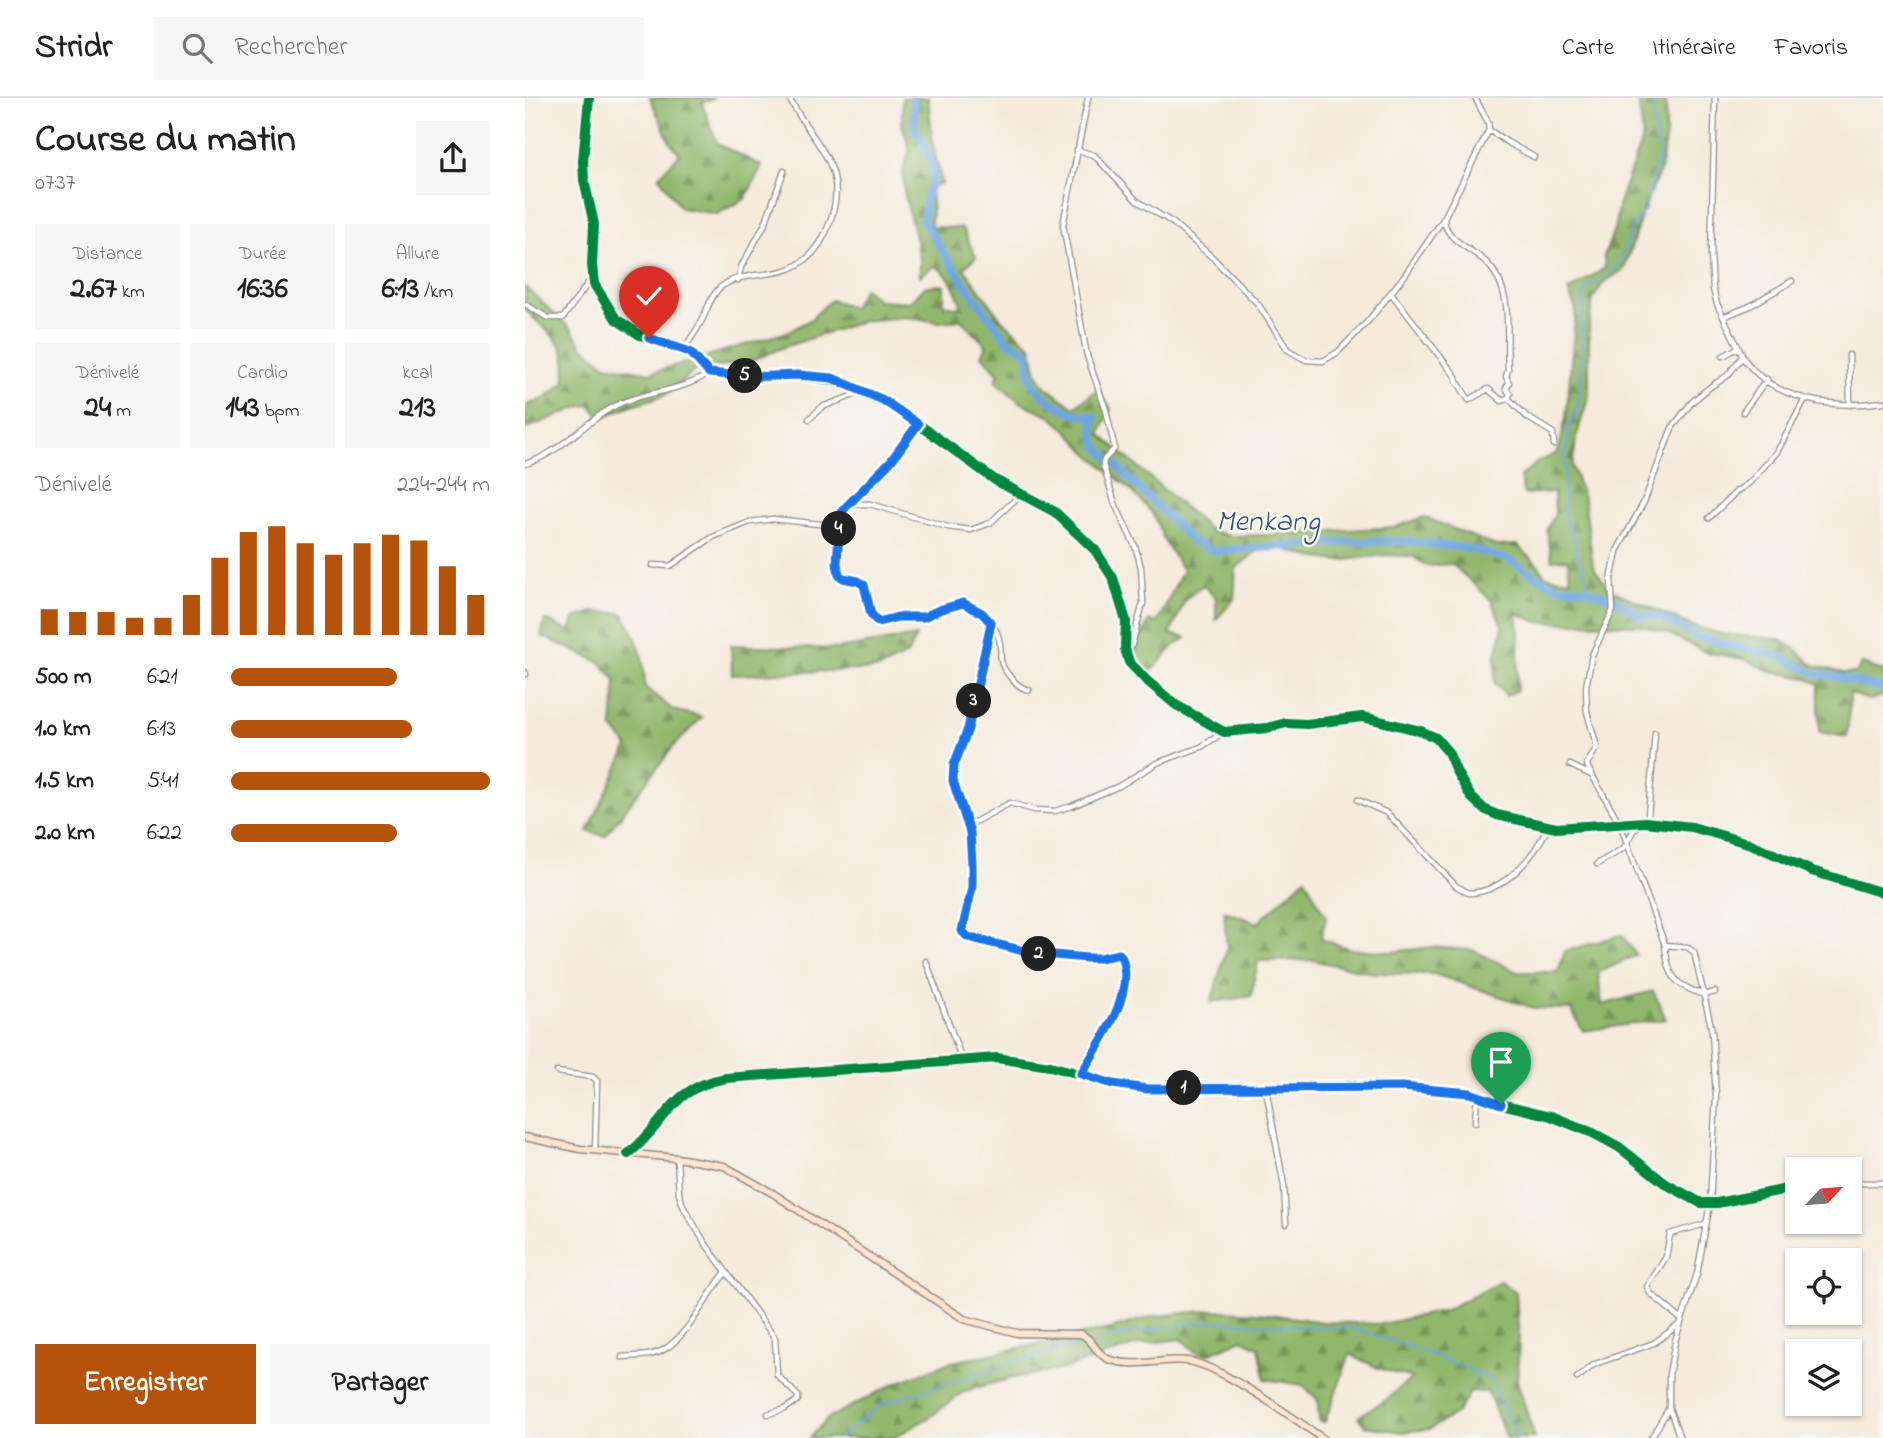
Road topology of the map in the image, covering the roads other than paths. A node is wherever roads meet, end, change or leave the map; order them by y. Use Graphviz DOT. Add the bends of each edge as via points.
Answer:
graph roads {
  1 [pos="589,98"];
  2 [pos="789,98"];
  3 [pos="1088,98"];
  4 [pos="1475,98"];
  5 [pos="1715,98"];
  6 [pos="1489,130"];
  7 [pos="1077,150"];
  8 [pos="1534,157"];
  9 [pos="784,171"];
  10 [pos="1444,218"];
  11 [pos="594,275"];
  12 [pos="738,280"];
  13 [pos="1792,281"];
  14 [pos="1391,293"];
  15 [pos="525,304"];
  16 [pos="1723,317"];
  17 [pos="1738,348"];
  18 [pos="684,349"];
  19 [pos="1849,355"];
  20 [pos="1723,356"];
  21 [pos="1743,356"];
  22 [pos="709,373"];
  23 [pos="1766,379"];
  24 [pos="861,390"];
  25 [pos="1508,398"];
  26 [pos="1805,399"];
  27 [pos="1883,402"];
  28 [pos="1850,405"];
  29 [pos="1743,412"];
  30 [pos="809,419"];
  31 [pos="918,424"];
  32 [pos="1554,445"];
  33 [pos="525,464"];
  34 [pos="1020,495"];
  35 [pos="850,504"];
  36 [pos="1709,518"];
  37 [pos="839,526"];
  38 [pos="653,565"];
  39 [pos="991,623"];
  40 [pos="1129,662"];
  41 [pos="1029,690"];
  42 [pos="1224,732"];
  43 [pos="1655,733"];
  44 [pos="1570,765"];
  45 [pos="1591,775"];
  46 [pos="1358,800"];
  47 [pos="1645,822"];
  48 [pos="1620,824"];
  49 [pos="969,825"];
  50 [pos="1548,827"];
  51 [pos="1626,845"];
  52 [pos="1597,864"];
  53 [pos="1883,893"];
  54 [pos="1665,945"];
  55 [pos="926,961"];
  56 [pos="1714,992"];
  57 [pos="1703,995"];
  58 [pos="962,1060"];
  59 [pos="557,1072"];
  60 [pos="1081,1074"];
  61 [pos="1266,1089"];
  62 [pos="1478,1095"];
  63 [pos="1475,1122"];
  64 [pos="525,1137"];
  65 [pos="595,1150"];
  66 [pos="628,1154"];
  67 [pos="677,1158"];
  68 [pos="1862,1183"];
  69 [pos="1883,1183"];
  70 [pos="1785,1189"];
  71 [pos="1710,1204"];
  72 [pos="1286,1224"];
  73 [pos="1705,1224"];
  74 [pos="726,1272"];
  75 [pos="1681,1322"];
  76 [pos="622,1357"];
  77 [pos="1577,1378"];
  78 [pos="1669,1408"];
  79 [pos="768,1414"];
  80 [pos="1322,1438"];
  81 [pos="1651,1438"];
  82 [pos="1680,1438"];
  1 -- 11 [label="street" via="583,161 594,224"];
  2 -- 12 [label="street" via="830,162 836,204 811,256 788,270"];
  3 -- 7 [label="street"];
  4 -- 6 [label="street"];
  5 -- 16 [label="street" via="1711,255 1714,297"];
  6 -- 8 [label="street"];
  6 -- 10 [label="street"];
  7 -- 14 [label="street" via="1094,155 1136,200 1173,223 1213,258 1258,304 1283,344 1301,359 1331,358"];
  7 -- 40 [label="street" via="1064,232 1087,356 1114,445 1103,465 1138,556 1143,583"];
  9 -- 12 [label="street"];
  10 -- 14 [label="street"];
  10 -- 25 [label="street" via="1447,231 1489,264 1504,294"];
  11 -- 15 [label="street" via="563,318 548,318"];
  11 -- 18 [label="street" via="598,292 616,319 640,335"];
  12 -- 18 [label="street" via="723,285 715,294"];
  13 -- 16 [label="street"];
  14 -- 25 [label="street" via="1469,400 1488,389 1502,401"];
  16 -- 17 [label="street"];
  17 -- 20 [label="street"];
  17 -- 21 [label="street"];
  18 -- 22 [label="street"];
  19 -- 28 [label="street"];
  21 -- 23 [label="street"];
  21 -- 45 [label="street" via="1727,376 1692,402 1668,435 1644,502 1617,551 1609,621 1591,655 1585,687 1597,747 1587,764"];
  22 -- 24 [label="street" via="832,378"];
  22 -- 33 [label="street" via="618,405 556,449"];
  23 -- 26 [label="street"];
  23 -- 29 [label="street"];
  24 -- 30 [label="street" via="819,409"];
  24 -- 31 [label="street"];
  25 -- 32 [label="street" via="1531,421 1553,433"];
  26 -- 28 [label="street"];
  26 -- 36 [label="street" via="1777,452"];
  27 -- 28 [label="street"];
  31 -- 34 [label="street"];
  31 -- 35 [label="street"];
  34 -- 35 [label="street" via="990,523 971,530 870,504"];
  34 -- 40 [label="street" via="1055,512 1104,563 1126,621"];
  35 -- 37 [label="street" via="843,510"];
  37 -- 38 [label="street" via="773,519 750,522 713,537 670,566"];
  37 -- 39 [label="street" via="839,575 864,585 875,621 924,617 963,603"];
  39 -- 41 [label="street" via="1000,642 1003,666 1014,682"];
  39 -- 49 [label="street" via="968,729 954,765 958,801"];
  40 -- 42 [label="street" via="1169,700"];
  42 -- 49 [label="street" via="1072,806 1034,810 1010,803"];
  42 -- 50 [label="street" via="1362,717 1422,731 1448,752 1465,789 1478,804 1497,815"];
  43 -- 47 [label="street"];
  44 -- 45 [label="street"];
  45 -- 48 [label="street"];
  46 -- 50 [label="street" via="1387,813 1456,886 1469,893 1490,888 1514,874"];
  47 -- 48 [label="street"];
  47 -- 51 [label="street" via="1633,831"];
  47 -- 53 [label="street" via="1730,837 1834,879"];
  48 -- 50 [label="street"];
  48 -- 51 [label="street"];
  49 -- 60 [label="street" via="973,876 962,928 965,936 1032,953 1087,958 1119,954 1123,959 1122,994 1106,1035"];
  51 -- 52 [label="street"];
  51 -- 54 [label="street"];
  54 -- 57 [label="street" via="1674,979"];
  54 -- 57 [label="street" via="1692,950"];
  55 -- 58 [label="street"];
  56 -- 57 [label="street"];
  57 -- 71 [label="street" via="1715,1065"];
  58 -- 60 [label="street" via="1017,1060"];
  58 -- 66 [label="street" via="707,1082 679,1097"];
  59 -- 65 [label="street" via="597,1081"];
  60 -- 61 [label="street" via="1132,1088"];
  61 -- 62 [label="street" via="1401,1087"];
  61 -- 72 [label="street" via="1284,1186"];
  62 -- 63 [label="street"];
  62 -- 71 [label="street" via="1593,1133 1666,1184"];
  64 -- 65 [label="street"];
  65 -- 66 [label="street"];
  66 -- 67 [label="street"];
  67 -- 74 [label="street" via="684,1208"];
  67 -- 80 [label="street" via="724,1166 743,1175 964,1319 1017,1333 1081,1334 1098,1353 1118,1362 1200,1364"];
  68 -- 69 [label="street"];
  70 -- 71 [label="street"];
  71 -- 73 [label="street"];
  73 -- 75 [label="street" via="1697,1274"];
  73 -- 75 [label="street" via="1670,1234 1666,1258 1647,1287"];
  74 -- 76 [label="street" via="666,1349"];
  74 -- 79 [label="street" via="775,1338 777,1376 798,1396 792,1405"];
  75 -- 77 [label="street" via="1654,1343 1595,1364"];
  75 -- 78 [label="street" via="1669,1371"];
  78 -- 81 [label="street"];
  78 -- 82 [label="street"];
}
